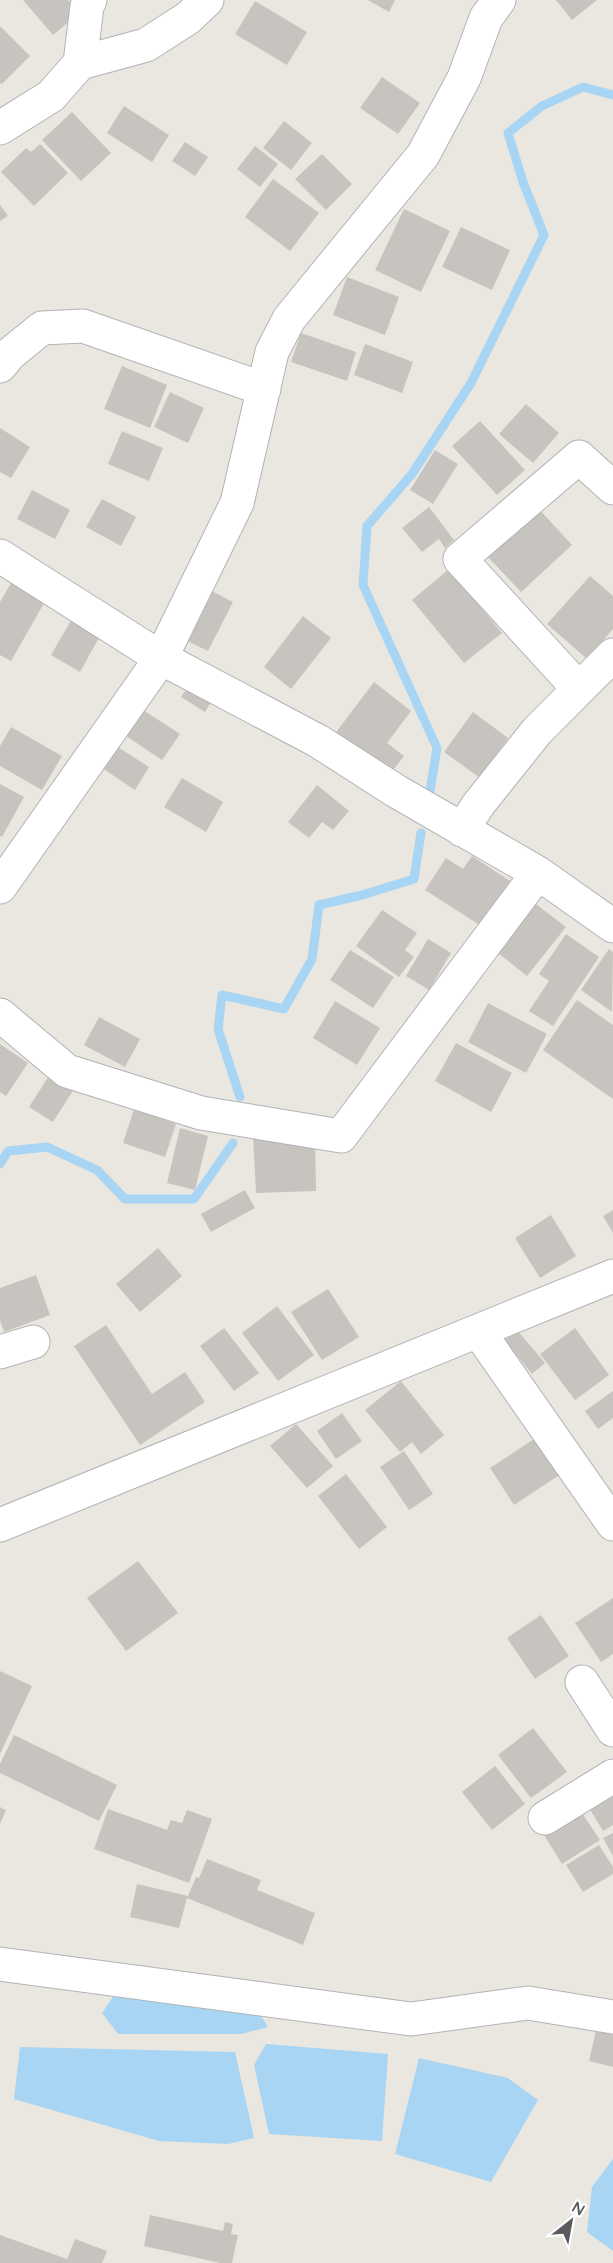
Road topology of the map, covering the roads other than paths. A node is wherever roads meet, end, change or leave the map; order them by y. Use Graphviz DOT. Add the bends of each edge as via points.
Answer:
graph roads {
  1 [pos="90,0"];
  2 [pos="207,0"];
  3 [pos="499,0"];
  4 [pos="80,63"];
  5 [pos="0,128"];
  6 [pos="0,366"];
  7 [pos="264,389"];
  8 [pos="613,488"];
  9 [pos="0,556"];
  10 [pos="613,655"];
  11 [pos="161,658"];
  12 [pos="578,688"];
  13 [pos="462,830"];
  14 [pos="538,873"];
  15 [pos="0,887"];
  16 [pos="613,926"];
  17 [pos="0,1015"];
  18 [pos="613,1276"];
  19 [pos="479,1332"];
  20 [pos="33,1342"];
  21 [pos="0,1352"];
  22 [pos="613,1524"];
  23 [pos="0,1525"];
  24 [pos="582,1682"];
  25 [pos="613,1730"];
  26 [pos="613,1776"];
  27 [pos="545,1818"];
  28 [pos="0,1964"];
  29 [pos="613,2017"];
  1 -- 4 [label="street"];
  2 -- 4 [label="street" via="188,18 146,45"];
  3 -- 7 [label="street" via="486,18 464,78 423,155 290,319 272,352"];
  4 -- 5 [label="street" via="51,96"];
  6 -- 7 [label="street" via="42,328 83,326"];
  7 -- 11 [label="street" via="237,503"];
  8 -- 12 [label="street" via="579,457 460,559"];
  9 -- 11 [label="street"];
  10 -- 12 [label="street"];
  11 -- 13 [label="street" via="318,741"];
  11 -- 15 [label="street"];
  12 -- 13 [label="street" via="537,731"];
  13 -- 14 [label="street"];
  14 -- 16 [label="street"];
  14 -- 17 [label="street" via="341,1136 201,1113 67,1071"];
  18 -- 19 [label="street"];
  19 -- 22 [label="street"];
  19 -- 23 [label="street"];
  20 -- 21 [label="street"];
  24 -- 25 [label="street"];
  26 -- 27 [label="street"];
  28 -- 29 [label="street" via="411,2019 528,2003"];
}
